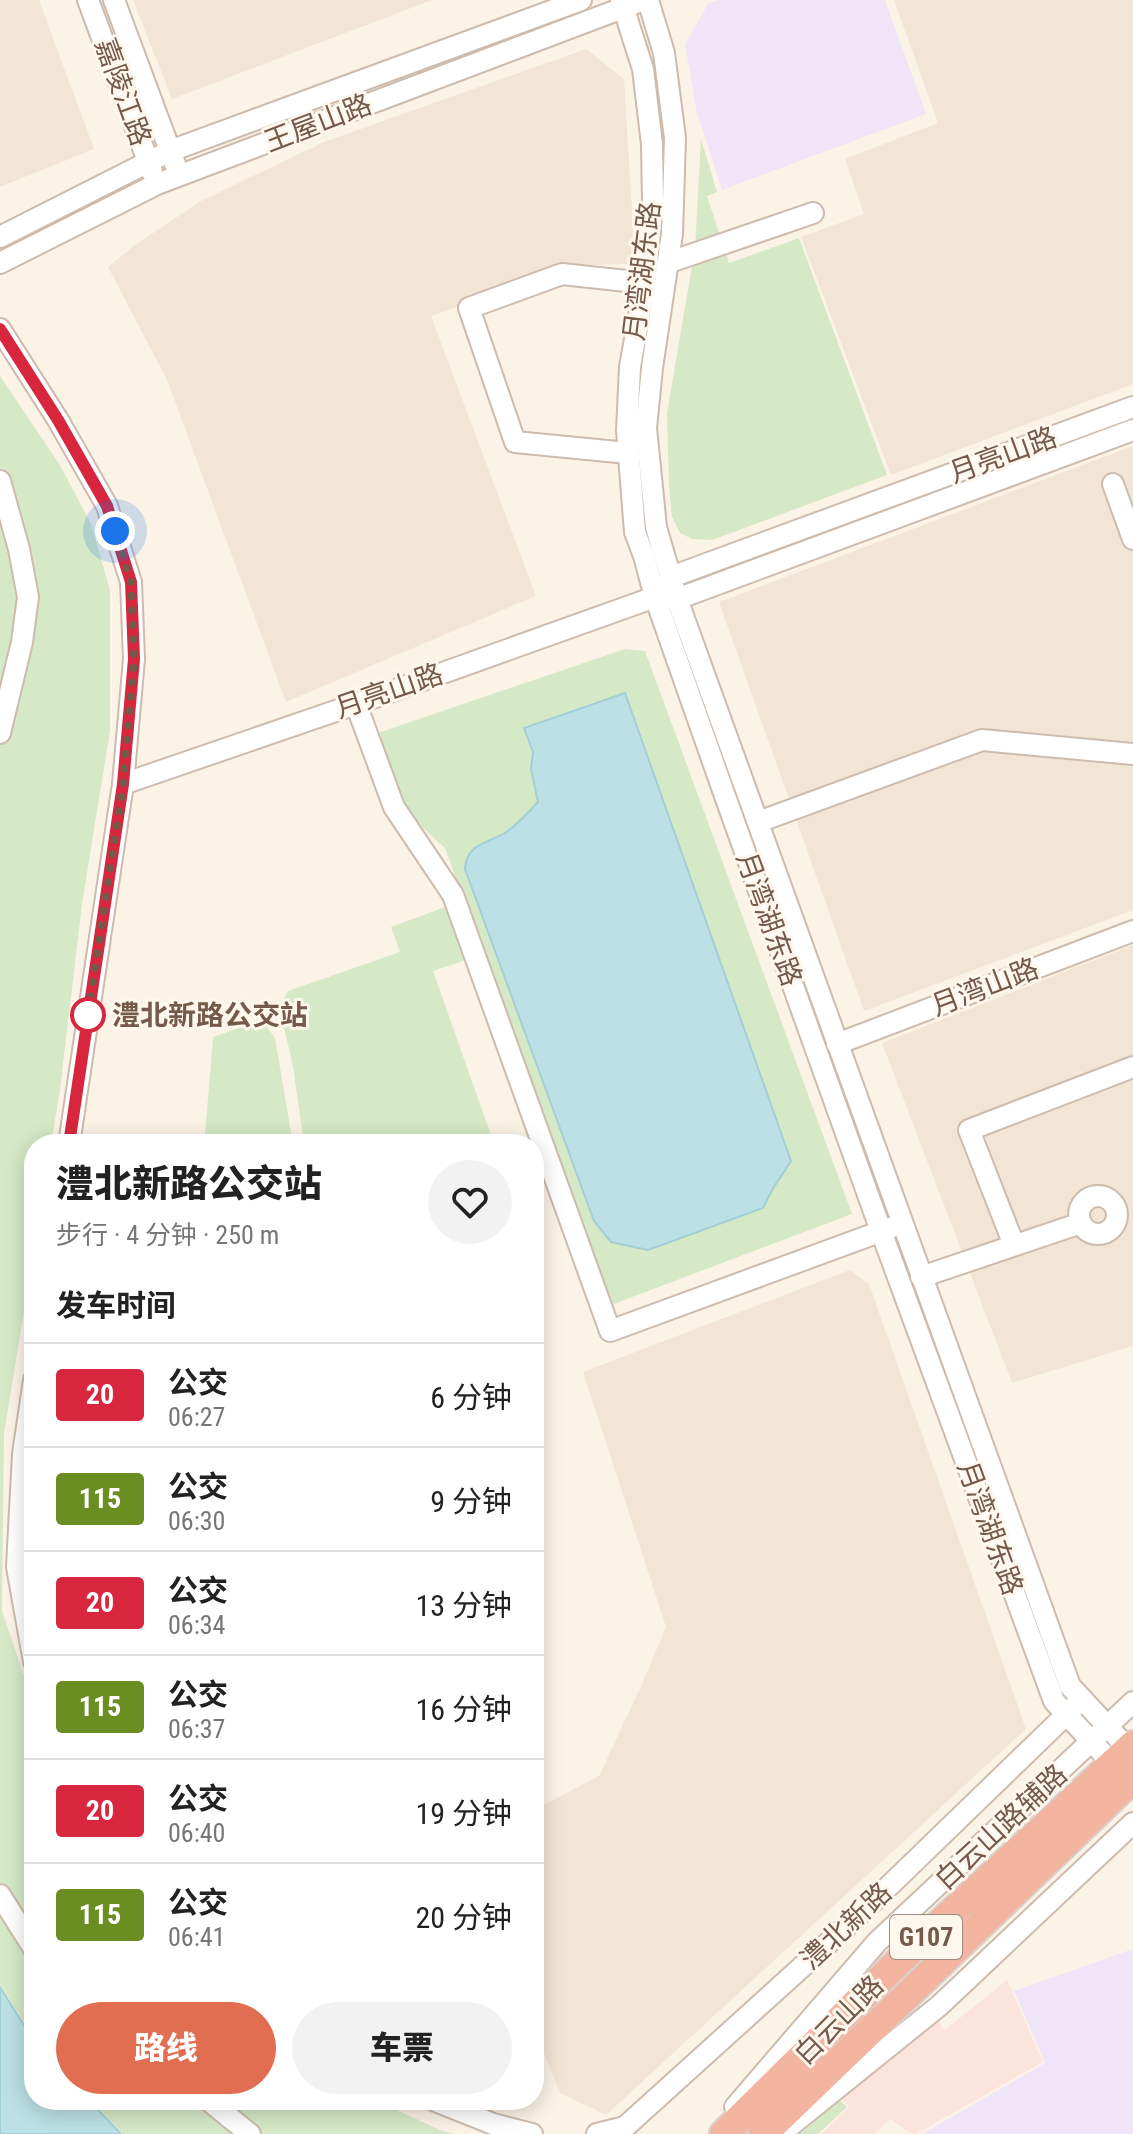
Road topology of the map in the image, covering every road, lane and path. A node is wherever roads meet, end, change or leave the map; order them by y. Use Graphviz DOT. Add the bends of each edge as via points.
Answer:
graph roads {
  1 [pos="88,0"];
  2 [pos="114,0"];
  3 [pos="581,0"];
  4 [pos="647,0"];
  5 [pos="623,4"];
  6 [pos="170,151"];
  7 [pos="148,162"];
  8 [pos="179,175"];
  9 [pos="157,184"];
  10 [pos="813,213"];
  11 [pos="0,237"];
  12 [pos="0,263"];
  13 [pos="667,263"];
  14 [pos="645,283"];
  15 [pos="0,329"];
  16 [pos="1133,407"];
  17 [pos="1133,430"];
  18 [pos="628,453"];
  19 [pos="0,481"];
  20 [pos="1113,484"];
  21 [pos="1133,539"];
  22 [pos="671,577"];
  23 [pos="655,597"];
  24 [pos="677,599"];
  25 [pos="356,704"];
  26 [pos="0,733"];
  27 [pos="1133,754"];
  28 [pos="123,784"];
  29 [pos="758,822"];
  30 [pos="1133,931"];
  31 [pos="837,1044"];
  32 [pos="1133,1067"];
  33 [pos="70,1134"];
  34 [pos="539,1134"];
  35 [pos="544,1148"];
  36 [pos="1124,1220"];
  37 [pos="1081,1223"];
  38 [pos="902,1224"];
  39 [pos="881,1231"];
  40 [pos="1014,1245"];
  41 [pos="921,1277"];
  42 [pos="24,1447"];
  43 [pos="24,1606"];
  44 [pos="1082,1699"];
  45 [pos="1133,1702"];
  46 [pos="1066,1714"];
  47 [pos="1108,1727"];
  48 [pos="1092,1742"];
  49 [pos="1129,1765"];
  50 [pos="1133,1823"];
  51 [pos="0,1895"];
  52 [pos="856,1918"];
  53 [pos="24,1933"];
  54 [pos="877,1942"];
  55 [pos="896,1964"];
  56 [pos="220,2110"];
  57 [pos="458,2110"];
  58 [pos="250,2134"];
  59 [pos="532,2134"];
  60 [pos="597,2134"];
  61 [pos="712,2134"];
  62 [pos="724,2134"];
  63 [pos="763,2134"];
  64 [pos="780,2134"];
  1 -- 7 [label="street, 嘉陵江路"];
  2 -- 6 [label="street, 嘉陵江路"];
  3 -- 6 [label="street, 王屋山路"];
  4 -- 5 [label="street, 王屋山路"];
  4 -- 13 [label="street, 月湾湖东路" via="664,53 675,138"];
  5 -- 8 [label="street, 王屋山路"];
  5 -- 14 [label="street, 月湾湖东路" via="643,69 652,144"];
  6 -- 7 [label="street, 王屋山路"];
  6 -- 8 [label="street, 嘉陵江路"];
  7 -- 9 [label="street, 嘉陵江路"];
  7 -- 11 [label="street, 王屋山路"];
  8 -- 9 [label="street, 王屋山路"];
  9 -- 12 [label="street, 王屋山路"];
  10 -- 13 [label="street"];
  13 -- 22 [label="street, 月湾湖东路" via="646,428 656,527"];
  14 -- 18 [label="street, 月湾湖东路" via="630,367"];
  14 -- 18 [label="street" via="562,274 469,308 515,442"];
  15 -- 28 [label="street" via="107,506 131,582 134,659"];
  16 -- 22 [label="street, 月亮山路"];
  17 -- 24 [label="street, 月亮山路"];
  18 -- 23 [label="street, 月湾湖东路" via="635,532"];
  19 -- 26 [label="street" via="28,597"];
  20 -- 21 [label="street"];
  22 -- 23 [label="street"];
  22 -- 24 [label="street, 月湾湖东路"];
  23 -- 24 [label="street, 月亮山路"];
  23 -- 25 [label="street, 月亮山路"];
  23 -- 39 [label="street, 月湾湖东路"];
  24 -- 29 [label="street, 月湾湖东路"];
  25 -- 28 [label="street, 月亮山路"];
  25 -- 34 [label="street" via="394,807 453,895"];
  27 -- 29 [label="street" via="982,740"];
  28 -- 33 [label="street"];
  29 -- 31 [label="street, 月湾湖东路"];
  30 -- 31 [label="street, 月湾山路"];
  31 -- 38 [label="street, 月湾湖东路"];
  32 -- 40 [label="street" via="969,1130"];
  35 -- 39 [label="street" via="610,1331"];
  36 -- 37 [label="street" via="1095,1234"];
  36 -- 37 [label="street" via="1114,1205 1098,1196 1082,1205"];
  37 -- 40 [label="street"];
  38 -- 39 [label="street"];
  38 -- 41 [label="street, 月湾湖东路"];
  39 -- 46 [label="street, 月湾湖东路" via="1054,1701"];
  40 -- 41 [label="street"];
  41 -- 44 [label="street, 月湾湖东路" via="1070,1686"];
  42 -- 43 [label="street" via="17,1567"];
  44 -- 46 [label="street, 澧北新路"];
  44 -- 47 [label="street, 月湾湖东路"];
  45 -- 47 [label="street, 白云山路辅路"];
  46 -- 48 [label="street, 月湾湖东路"];
  46 -- 52 [label="street, 澧北新路"];
  47 -- 48 [label="street, 白云山路辅路"];
  47 -- 49 [label="street, 月湾湖东路"];
  48 -- 49 [label="street, 月湾湖东路"];
  48 -- 54 [label="street, 白云山路辅路"];
  49 -- 55 [label="highway, 白云山路 / G107"];
  49 -- 63 [label="highway, 白云山路 / G107"];
  50 -- 64 [label="street" via="939,2006"];
  51 -- 53 [label="street"];
  52 -- 54 [label="street"];
  52 -- 60 [label="street, 澧北新路" via="625,2127"];
  54 -- 55 [label="street"];
  54 -- 61 [label="street, 白云山路辅路"];
  55 -- 62 [label="highway, 白云山路 / G107"];
  56 -- 58 [label="street"];
  57 -- 59 [label="street"];
}
